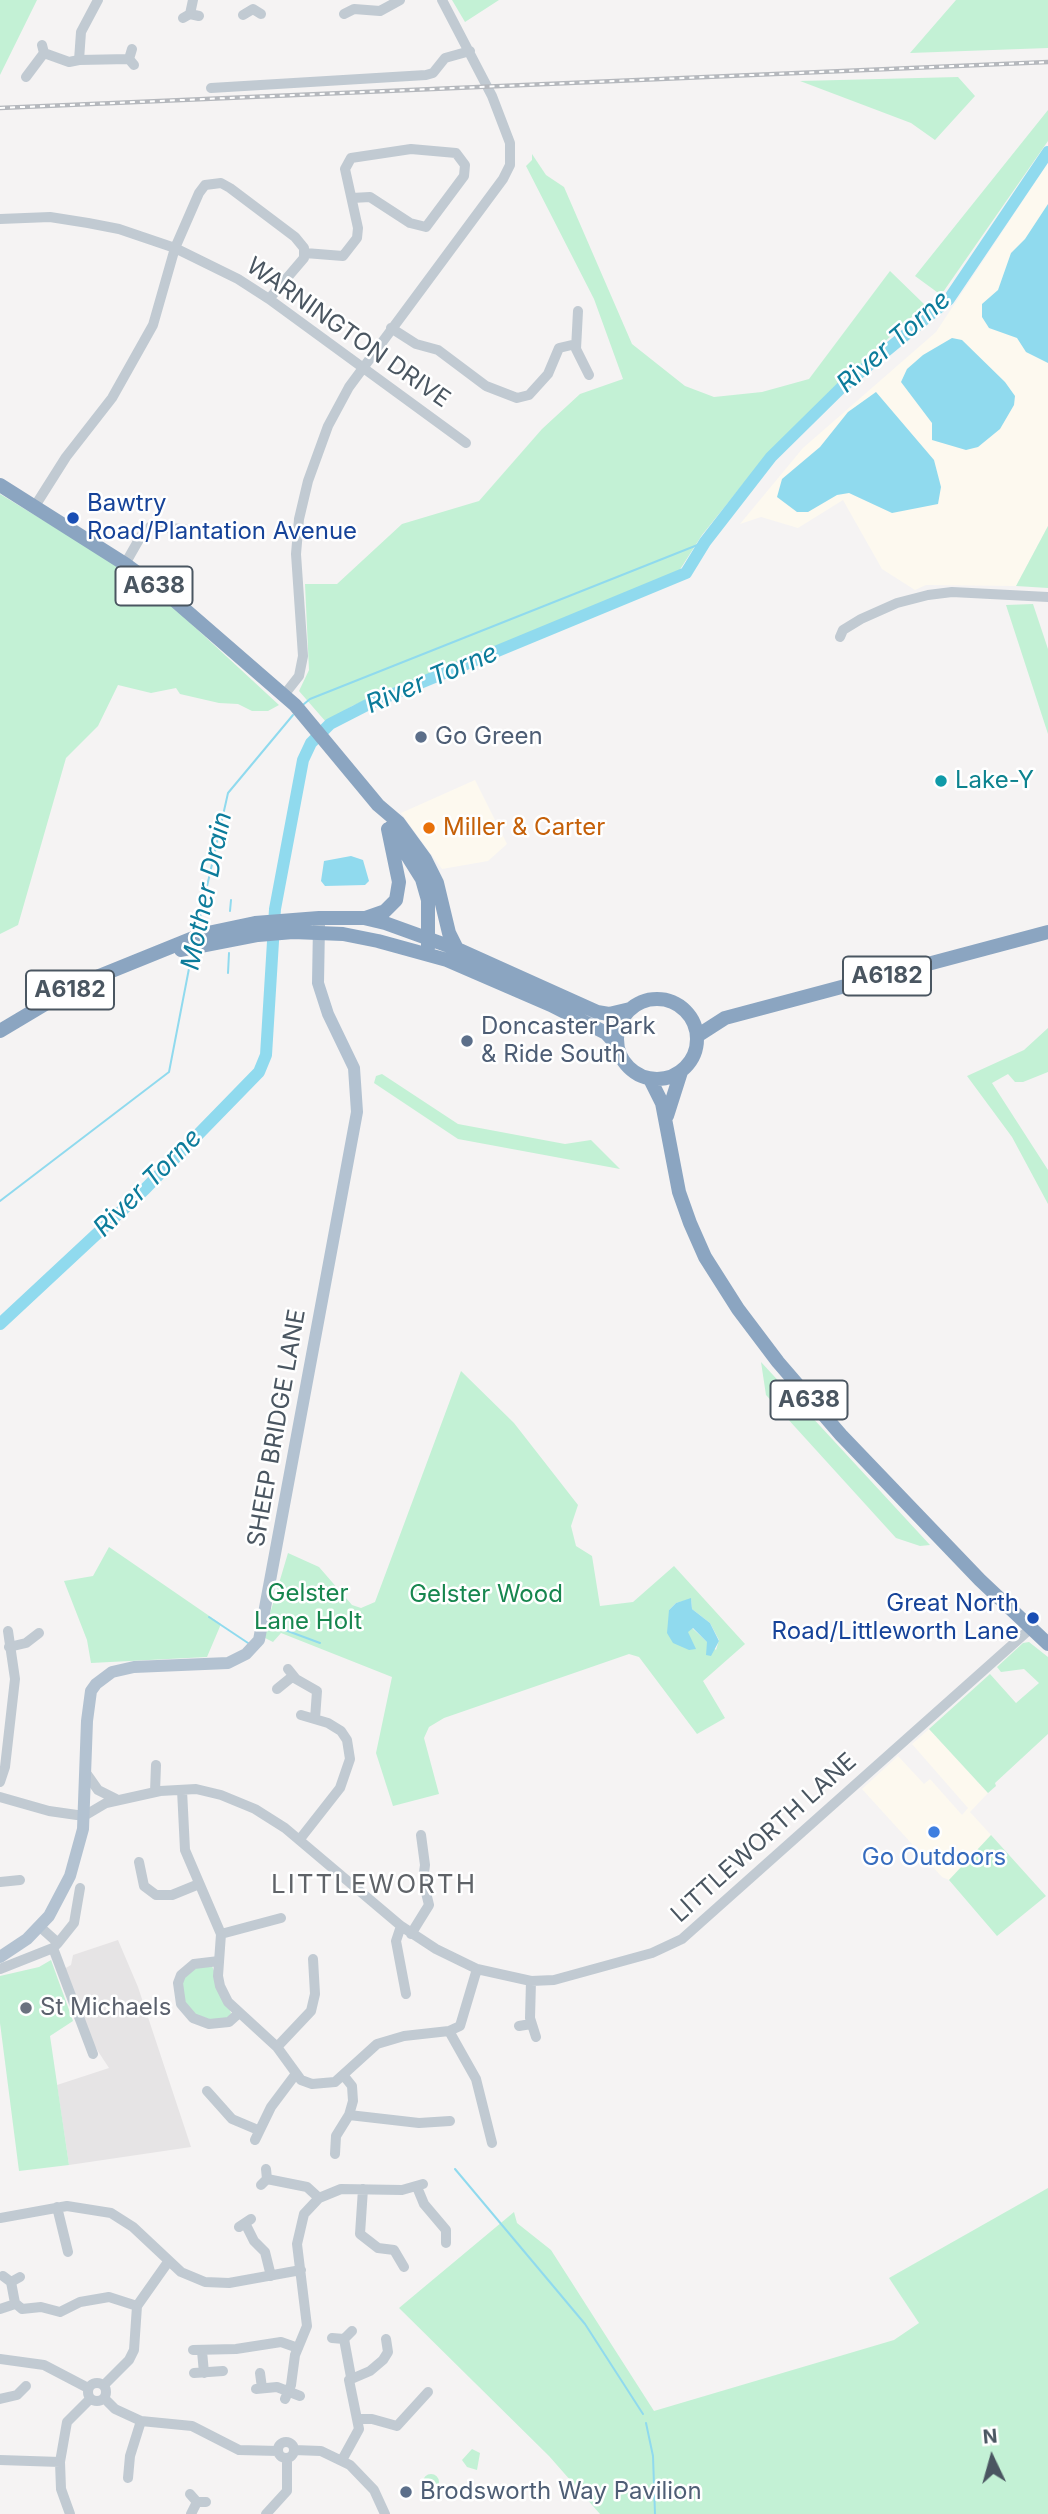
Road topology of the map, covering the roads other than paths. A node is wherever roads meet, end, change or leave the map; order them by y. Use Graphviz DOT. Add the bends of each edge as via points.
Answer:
graph roads {
  1 [pos="97,0"];
  2 [pos="193,0"];
  3 [pos="400,0"];
  4 [pos="442,0"];
  5 [pos="255,8"];
  6 [pos="348,8"];
  7 [pos="243,15"];
  8 [pos="190,16"];
  9 [pos="470,51"];
  10 [pos="132,58"];
  11 [pos="79,60"];
  12 [pos="26,77"];
  13 [pos="211,88"];
  14 [pos="352,198"];
  15 [pos="0,219"];
  16 [pos="175,248"];
  17 [pos="305,253"];
  18 [pos="269,299"];
  19 [pos="578,311"];
  20 [pos="391,328"];
  21 [pos="576,344"];
  22 [pos="363,366"];
  23 [pos="589,375"];
  24 [pos="466,443"];
  25 [pos="0,485"];
  26 [pos="35,506"];
  27 [pos="184,529"];
  28 [pos="125,564"];
  29 [pos="1048,597"];
  30 [pos="840,637"];
  31 [pos="299,710"];
  32 [pos="378,805"];
  33 [pos="386,823"];
  34 [pos="363,918"];
  35 [pos="445,919"];
  36 [pos="319,925"];
  37 [pos="1048,932"];
  38 [pos="430,945"];
  39 [pos="457,949"];
  40 [pos="630,1009"];
  41 [pos="684,1009"];
  42 [pos="725,1018"];
  43 [pos="0,1031"];
  44 [pos="697,1036"];
  45 [pos="616,1044"];
  46 [pos="681,1072"];
  47 [pos="650,1079"];
  48 [pos="666,1121"];
  49 [pos="1030,1629"];
  50 [pos="39,1633"];
  51 [pos="5,1634"];
  52 [pos="1048,1644"];
  53 [pos="9,1647"];
  54 [pos="277,1689"];
  55 [pos="301,1715"];
  56 [pos="315,1719"];
  57 [pos="156,1765"];
  58 [pos="86,1773"];
  59 [pos="0,1782"];
  60 [pos="182,1790"];
  61 [pos="155,1792"];
  62 [pos="0,1797"];
  63 [pos="119,1799"];
  64 [pos="85,1816"];
  65 [pos="421,1835"];
  66 [pos="300,1839"];
  67 [pos="143,1866"];
  68 [pos="20,1880"];
  69 [pos="423,1880"];
  70 [pos="0,1882"];
  71 [pos="411,1883"];
  72 [pos="199,1884"];
  73 [pos="80,1888"];
  74 [pos="281,1918"];
  75 [pos="39,1926"];
  76 [pos="401,1926"];
  77 [pos="221,1934"];
  78 [pos="411,1934"];
  79 [pos="56,1946"];
  80 [pos="0,1957"];
  81 [pos="313,1959"];
  82 [pos="219,1961"];
  83 [pos="0,1969"];
  84 [pos="477,1969"];
  85 [pos="531,1981"];
  86 [pos="406,1994"];
  87 [pos="239,2013"];
  88 [pos="531,2024"];
  89 [pos="519,2026"];
  90 [pos="449,2031"];
  91 [pos="536,2037"];
  92 [pos="276,2047"];
  93 [pos="93,2054"];
  94 [pos="295,2075"];
  95 [pos="344,2076"];
  96 [pos="213,2094"];
  97 [pos="349,2115"];
  98 [pos="450,2121"];
  99 [pos="325,2137"];
  100 [pos="336,2138"];
  101 [pos="492,2143"];
  102 [pos="335,2154"];
  103 [pos="264,2178"];
  104 [pos="363,2189"];
  105 [pos="319,2198"];
  106 [pos="57,2207"];
  107 [pos="0,2217"];
  108 [pos="245,2224"];
  109 [pos="446,2243"];
  110 [pos="68,2252"];
  111 [pos="168,2262"];
  112 [pos="301,2270"];
  113 [pos="405,2270"];
  114 [pos="271,2276"];
  115 [pos="11,2278"];
  116 [pos="15,2304"];
  117 [pos="137,2306"];
  118 [pos="0,2309"];
  119 [pos="331,2338"];
  120 [pos="386,2339"];
  121 [pos="298,2348"];
  122 [pos="388,2351"];
  123 [pos="401,2356"];
  124 [pos="0,2359"];
  125 [pos="223,2371"];
  126 [pos="260,2373"];
  127 [pos="351,2377"];
  128 [pos="104,2385"];
  129 [pos="430,2390"];
  130 [pos="89,2393"];
  131 [pos="24,2394"];
  132 [pos="287,2396"];
  133 [pos="300,2396"];
  134 [pos="104,2398"];
  135 [pos="0,2399"];
  136 [pos="359,2420"];
  137 [pos="141,2421"];
  138 [pos="282,2455"];
  139 [pos="0,2460"];
  140 [pos="342,2460"];
  141 [pos="60,2462"];
  142 [pos="128,2478"];
  143 [pos="198,2499"];
  144 [pos="70,2514"];
  145 [pos="191,2514"];
  146 [pos="266,2514"];
  147 [pos="385,2514"];
  1 -- 11 [label="street" via="81,32"];
  2 -- 8 [label="street"];
  3 -- 6 [label="street" via="380,10"];
  4 -- 9 [label="street"];
  5 -- 7 [label="street"];
  9 -- 13 [label="street" via="445,58 426,75"];
  9 -- 20 [label="street" via="510,143 508,171"];
  10 -- 11 [label="street"];
  11 -- 12 [label="street" via="69,62 43,49"];
  14 -- 14 [label="street" via="345,169 356,156 402,149 450,152 460,156 465,165 464,176 426,227 410,223 370,197"];
  14 -- 17 [label="street" via="358,228 352,246 338,257"];
  15 -- 16 [label="street, WARNINGTON DRIVE" via="88,223"];
  16 -- 17 [label="street" via="199,193 213,182 230,188 295,237"];
  16 -- 18 [label="street, WARNINGTON DRIVE"];
  16 -- 26 [label="street" via="153,325 111,398"];
  17 -- 18 [label="street"];
  18 -- 22 [label="street, WARNINGTON DRIVE"];
  19 -- 21 [label="street"];
  20 -- 21 [label="street" via="416,344 438,350 486,386 517,398 529,395 548,374 559,348"];
  20 -- 22 [label="street"];
  21 -- 23 [label="street"];
  22 -- 24 [label="street, WARNINGTON DRIVE"];
  22 -- 31 [label="street" via="338,404 302,501 296,554 303,656"];
  25 -- 26 [label="highway, A638"];
  26 -- 28 [label="highway, A638"];
  27 -- 28 [label="street" via="150,527"];
  28 -- 31 [label="highway, A638" via="218,635"];
  29 -- 30 [label="street" via="928,595 860,619"];
  31 -- 32 [label="highway, A638"];
  32 -- 33 [label="highway, A638"];
  32 -- 35 [label="highway, A638" via="398,822 432,870"];
  33 -- 34 [label="highway" via="399,882 396,900 385,911"];
  33 -- 38 [label="highway, A638" via="422,879"];
  34 -- 36 [label="highway, A6182"];
  34 -- 38 [label="highway, A6182"];
  35 -- 38 [label="highway"];
  35 -- 39 [label="highway, A638"];
  36 -- 38 [label="highway, A6182" via="378,941"];
  36 -- 43 [label="highway, A6182" via="256,929 145,956 77,985"];
  36 -- 58 [label="main road, SHEEP BRIDGE LANE" via="318,983 354,1069 357,1112 259,1640 228,1663 134,1667 102,1677 89,1701"];
  37 -- 42 [label="highway, A6182"];
  38 -- 39 [label="highway, A6182"];
  38 -- 45 [label="highway, A6182" via="606,1033"];
  39 -- 40 [label="highway, A6182" via="597,1012"];
  40 -- 41 [label="highway" via="653,999"];
  40 -- 45 [label="highway" via="619,1024"];
  41 -- 42 [label="highway, A6182"];
  41 -- 44 [label="highway"];
  42 -- 44 [label="highway, A6182"];
  44 -- 46 [label="highway" via="695,1052"];
  45 -- 47 [label="highway" via="626,1065"];
  46 -- 47 [label="highway"];
  46 -- 48 [label="highway, A638"];
  47 -- 48 [label="highway, A638"];
  48 -- 49 [label="highway, A638" via="679,1192 690,1223 705,1258 738,1308 841,1435"];
  49 -- 52 [label="highway, A638"];
  49 -- 85 [label="street, LITTLEWORTH LANE" via="682,1940 602,1968"];
  50 -- 53 [label="street" via="26,1643"];
  51 -- 53 [label="street"];
  53 -- 59 [label="street" via="15,1670 13,1703"];
  54 -- 56 [label="street" via="291,1673 317,1691"];
  55 -- 56 [label="street"];
  56 -- 66 [label="street" via="341,1731 350,1759 340,1788"];
  57 -- 61 [label="street"];
  58 -- 63 [label="street" via="98,1790"];
  58 -- 64 [label="main road, SHEEP BRIDGE LANE"];
  60 -- 61 [label="street, LITTLEWORTH LANE"];
  60 -- 66 [label="street, LITTLEWORTH LANE" via="206,1791 239,1801"];
  60 -- 72 [label="street" via="185,1850"];
  61 -- 63 [label="street, LITTLEWORTH LANE"];
  62 -- 64 [label="street"];
  63 -- 64 [label="street, LITTLEWORTH LANE"];
  64 -- 75 [label="main road, SHEEP BRIDGE LANE" via="70,1876"];
  65 -- 69 [label="street"];
  66 -- 76 [label="street, LITTLEWORTH LANE"];
  67 -- 72 [label="street" via="144,1886 156,1895 172,1895"];
  68 -- 70 [label="street"];
  69 -- 71 [label="street"];
  69 -- 78 [label="street" via="429,1905"];
  72 -- 77 [label="street"];
  73 -- 79 [label="street" via="74,1923"];
  74 -- 77 [label="street"];
  75 -- 79 [label="street"];
  75 -- 80 [label="main road, SHEEP BRIDGE LANE"];
  76 -- 78 [label="street, LITTLEWORTH LANE"];
  76 -- 86 [label="street" via="396,1941"];
  77 -- 82 [label="street"];
  78 -- 84 [label="street, LITTLEWORTH LANE"];
  79 -- 83 [label="street"];
  79 -- 93 [label="street"];
  81 -- 92 [label="street" via="311,2011"];
  82 -- 87 [label="street" via="220,1986"];
  82 -- 87 [label="street" via="194,1964 181,1975 181,2004 194,2018 209,2024 224,2024"];
  84 -- 85 [label="street, LITTLEWORTH LANE"];
  84 -- 90 [label="street" via="462,2022"];
  85 -- 88 [label="street"];
  87 -- 92 [label="street"];
  88 -- 89 [label="street"];
  88 -- 91 [label="street"];
  90 -- 95 [label="street" via="377,2044"];
  90 -- 101 [label="street" via="476,2079 480,2115"];
  92 -- 94 [label="street"];
  94 -- 95 [label="street" via="320,2084"];
  94 -- 96 [label="street" via="256,2135 232,2119"];
  95 -- 97 [label="street" via="353,2094"];
  97 -- 98 [label="street" via="408,2123 437,2118"];
  97 -- 100 [label="street"];
  99 -- 100 [label="street"];
  100 -- 102 [label="street"];
  103 -- 105 [label="street" via="307,2187"];
  104 -- 105 [label="street" via="341,2189"];
  104 -- 109 [label="street" via="420,2185 424,2204 451,2228"];
  104 -- 113 [label="street" via="355,2235 378,2248 394,2250"];
  105 -- 112 [label="street" via="299,2226"];
  106 -- 107 [label="street"];
  106 -- 110 [label="street"];
  106 -- 111 [label="street" via="80,2206 111,2213 133,2227"];
  108 -- 114 [label="street" via="265,2252"];
  111 -- 114 [label="street" via="192,2278 219,2284"];
  111 -- 117 [label="street"];
  112 -- 114 [label="street"];
  112 -- 121 [label="street" via="308,2318"];
  115 -- 116 [label="street"];
  116 -- 117 [label="street" via="22,2309 60,2312 77,2297 115,2297"];
  116 -- 118 [label="street"];
  117 -- 128 [label="street" via="134,2350"];
  119 -- 127 [label="street" via="348,2335"];
  120 -- 122 [label="street"];
  121 -- 125 [label="street" via="281,2342 198,2350 199,2373"];
  121 -- 132 [label="street"];
  122 -- 123 [label="street"];
  122 -- 127 [label="street" via="376,2367"];
  124 -- 130 [label="street" via="44,2365"];
  126 -- 132 [label="street" via="259,2388 277,2387"];
  127 -- 136 [label="street"];
  128 -- 130 [label="street" via="96,2383"];
  128 -- 134 [label="street"];
  129 -- 136 [label="street" via="397,2426"];
  130 -- 134 [label="street" via="97,2402"];
  130 -- 141 [label="street" via="67,2422"];
  131 -- 135 [label="street"];
  132 -- 133 [label="street"];
  134 -- 137 [label="street"];
  136 -- 140 [label="street"];
  137 -- 138 [label="street" via="192,2426 239,2450"];
  137 -- 142 [label="street"];
  138 -- 140 [label="street" via="285,2442 294,2450 321,2451"];
  138 -- 146 [label="street" via="287,2491"];
  139 -- 141 [label="street"];
  140 -- 147 [label="street" via="374,2490"];
  141 -- 144 [label="street" via="61,2489"];
  143 -- 145 [label="street"];
}
